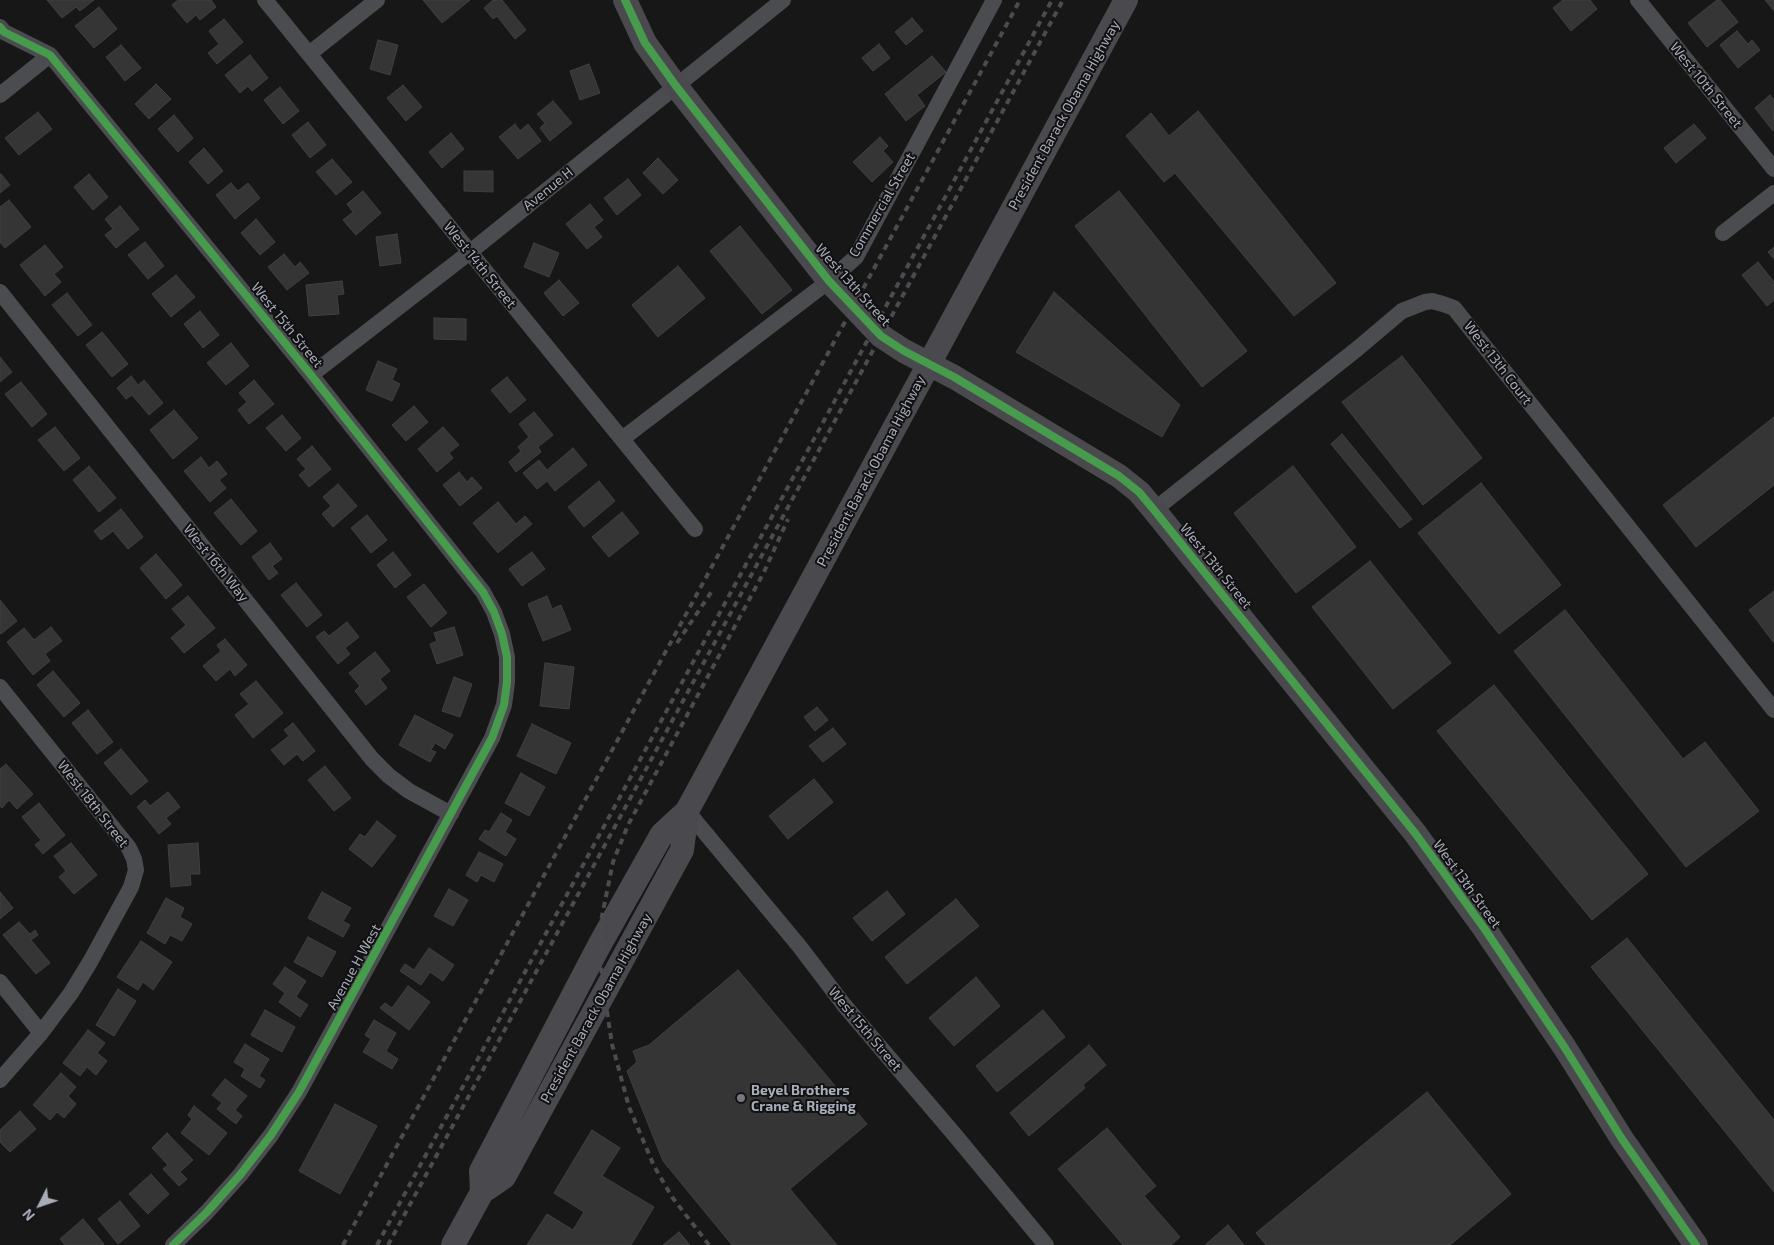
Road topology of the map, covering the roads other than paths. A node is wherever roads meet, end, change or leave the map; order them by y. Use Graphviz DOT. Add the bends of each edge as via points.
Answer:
graph roads {
  1 [pos="265,0"];
  2 [pos="377,0"];
  3 [pos="625,0"];
  4 [pos="783,0"];
  5 [pos="994,0"];
  6 [pos="1126,0"];
  7 [pos="1638,0"];
  8 [pos="0,27"];
  9 [pos="309,54"];
  10 [pos="50,55"];
  11 [pos="676,86"];
  12 [pos="0,95"];
  13 [pos="1774,169"];
  14 [pos="1774,193"];
  15 [pos="1723,232"];
  16 [pos="470,252"];
  17 [pos="829,281"];
  18 [pos="0,292"];
  19 [pos="929,363"];
  20 [pos="311,375"];
  21 [pos="622,439"];
  22 [pos="1154,510"];
  23 [pos="695,529"];
  24 [pos="507,673"];
  25 [pos="0,687"];
  26 [pos="1774,710"];
  27 [pos="688,811"];
  28 [pos="451,814"];
  29 [pos="0,982"];
  30 [pos="41,1033"];
  31 [pos="0,1080"];
  32 [pos="173,1245"];
  33 [pos="452,1245"];
  34 [pos="1046,1245"];
  35 [pos="1696,1245"];
  1 -- 9 [label="street, West 14th Street"];
  2 -- 9 [label="street"];
  3 -- 11 [label="street, West 13th Street" via="645,43"];
  4 -- 11 [label="street, Avenue H"];
  5 -- 17 [label="street, Commercial Street" via="856,257"];
  6 -- 19 [label="street, President Barack Obama Highway"];
  7 -- 13 [label="street, West 10th Street"];
  8 -- 10 [label="street, West 15th Street"];
  9 -- 16 [label="street, West 14th Street"];
  10 -- 12 [label="street"];
  10 -- 20 [label="street, West 15th Street"];
  11 -- 16 [label="street, Avenue H"];
  11 -- 17 [label="street, West 13th Street"];
  14 -- 15 [label="street"];
  16 -- 20 [label="street, Avenue H"];
  16 -- 21 [label="street, West 14th Street"];
  17 -- 19 [label="street, West 13th Street" via="881,336"];
  17 -- 21 [label="street, Commercial Street"];
  18 -- 28 [label="street, West 16th Way" via="372,759 409,791"];
  19 -- 22 [label="street, West 13th Street" via="1119,476"];
  19 -- 27 [label="street, President Barack Obama Highway"];
  20 -- 24 [label="street, West 15th Street" via="483,592 502,634"];
  21 -- 23 [label="street, West 14th Street"];
  22 -- 26 [label="street, West 13th Court" via="1402,311 1425,302 1443,304 1454,308"];
  22 -- 35 [label="street, West 13th Street" via="1415,833 1484,928 1622,1139"];
  24 -- 28 [label="street, Avenue H West" via="504,705 497,727"];
  25 -- 30 [label="street, West 18th Street" via="129,848 136,870 131,887 90,962"];
  27 -- 33 [label="street, President Barack Obama Highway" via="682,850 504,1177 482,1192"];
  27 -- 34 [label="street, West 15th Street" via="844,1005"];
  28 -- 32 [label="street, Avenue H West" via="299,1092 240,1175"];
  29 -- 30 [label="street"];
  30 -- 31 [label="street, West 18th Street"];
}
